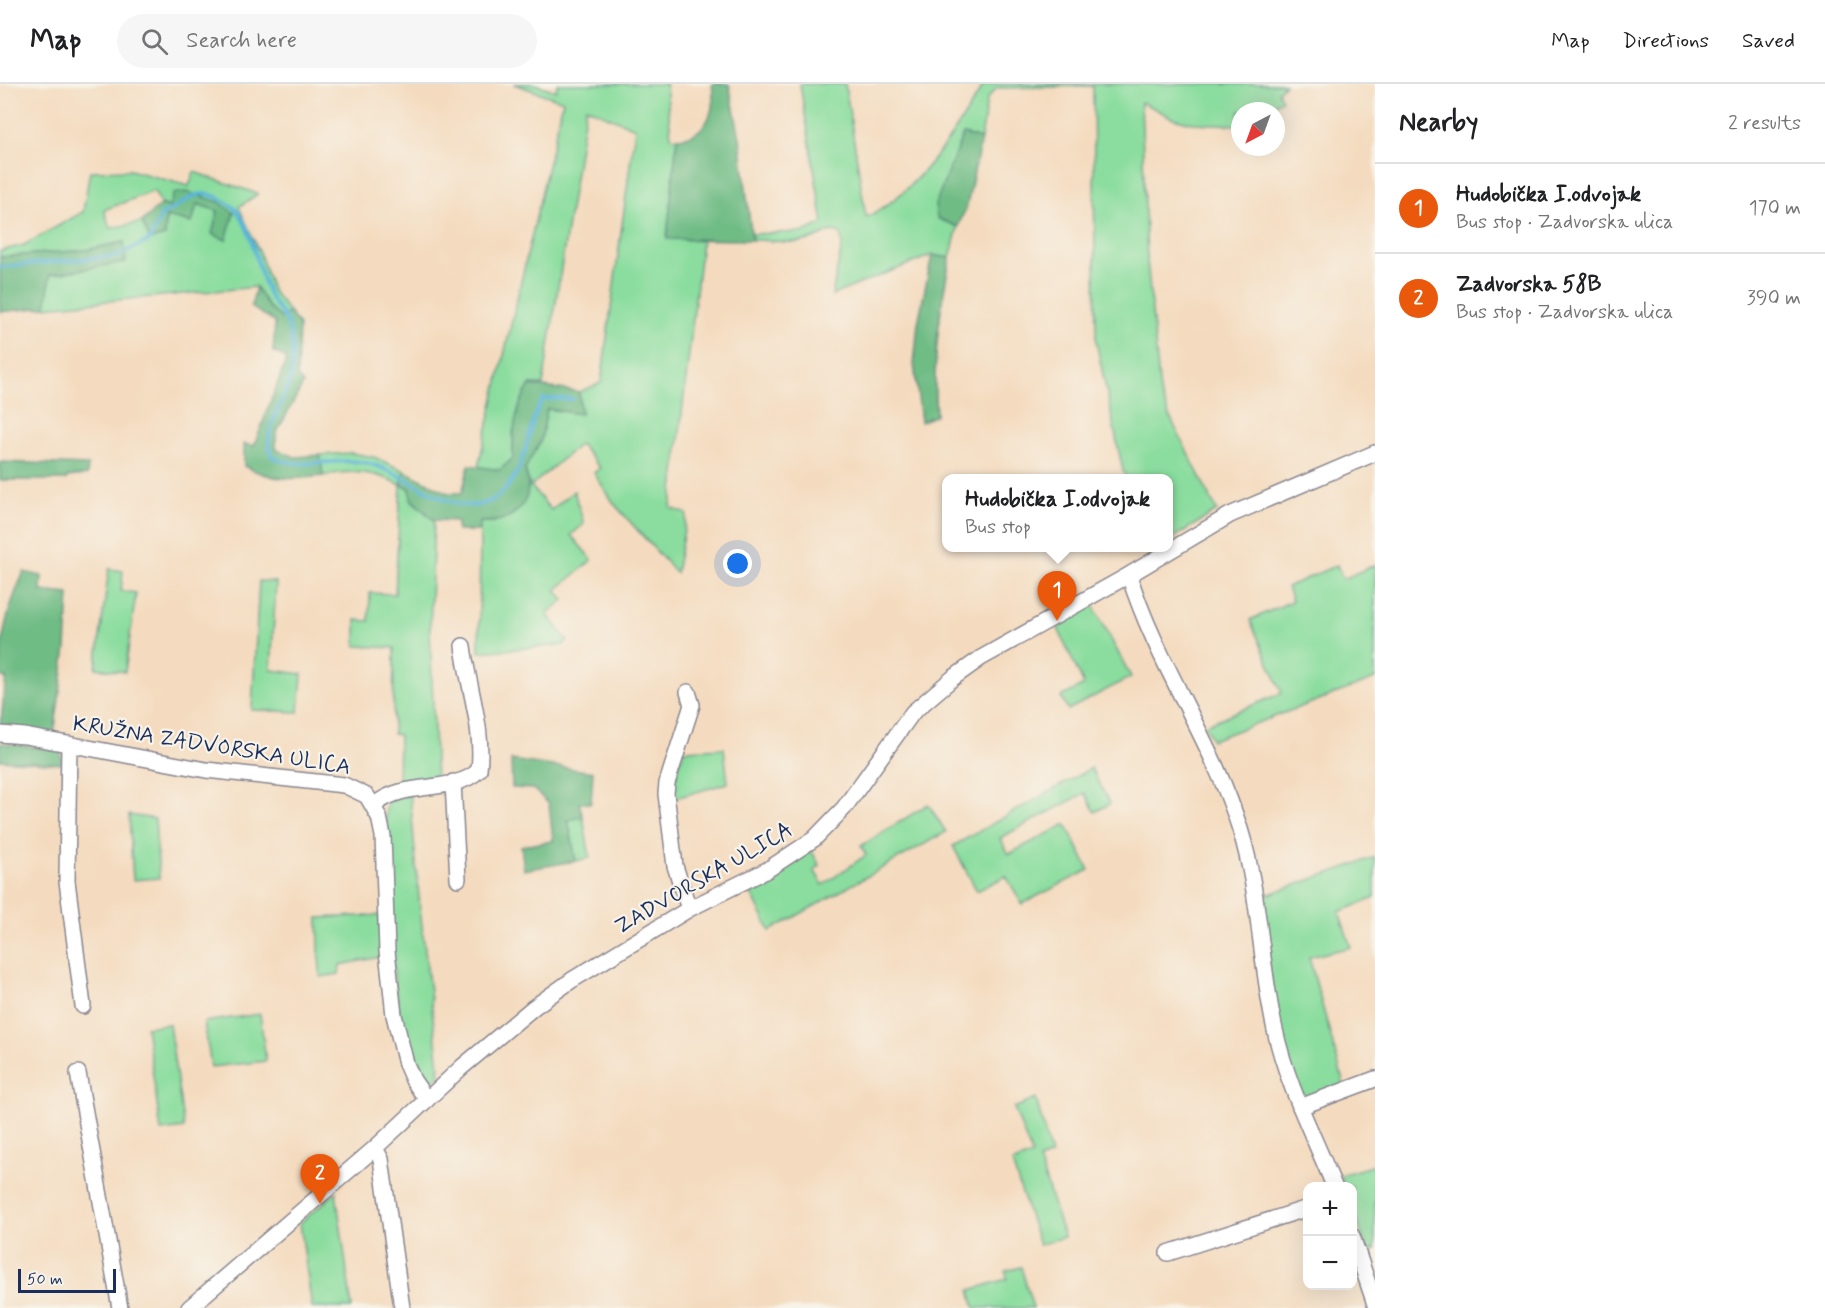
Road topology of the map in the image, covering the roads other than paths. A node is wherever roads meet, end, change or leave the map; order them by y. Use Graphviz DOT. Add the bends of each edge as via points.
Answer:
graph roads {
  1 [pos="1375,453"];
  2 [pos="1173,549"];
  3 [pos="1168,552"];
  4 [pos="1129,575"];
  5 [pos="463,646"];
  6 [pos="688,692"];
  7 [pos="0,734"];
  8 [pos="69,744"];
  9 [pos="453,782"];
  10 [pos="375,805"];
  11 [pos="458,879"];
  12 [pos="688,909"];
  13 [pos="83,1006"];
  14 [pos="78,1072"];
  15 [pos="1375,1079"];
  16 [pos="427,1100"];
  17 [pos="1300,1107"];
  18 [pos="375,1148"];
  19 [pos="1332,1182"];
  20 [pos="1303,1210"];
  21 [pos="1357,1248"];
  22 [pos="1168,1253"];
  23 [pos="1375,1304"];
  24 [pos="120,1308"];
  25 [pos="189,1308"];
  26 [pos="402,1308"];
  1 -- 2 [label="street, ZADVORSKA ULICA" via="1230,515"];
  3 -- 4 [label="street, ZADVORSKA ULICA"];
  4 -- 12 [label="street, ZADVORSKA ULICA" via="952,678 913,712 829,826 784,860"];
  4 -- 17 [label="street" via="1163,657 1211,753 1241,832 1274,1026"];
  5 -- 9 [label="street, KRUŽNA ZADVORSKA ULICA" via="466,673 475,697 481,759 474,775"];
  6 -- 12 [label="street" via="692,705 666,795 675,866"];
  7 -- 8 [label="street, KRUŽNA ZADVORSKA ULICA"];
  8 -- 10 [label="street, KRUŽNA ZADVORSKA ULICA" via="206,770 344,785 362,792"];
  8 -- 13 [label="street" via="67,881"];
  9 -- 10 [label="street, KRUŽNA ZADVORSKA ULICA" via="386,795"];
  9 -- 11 [label="street"];
  10 -- 16 [label="street, KRUŽNA ZADVORSKA ULICA" via="382,836 394,1015 406,1064"];
  12 -- 16 [label="street, ZADVORSKA ULICA" via="534,1007"];
  14 -- 24 [label="street"];
  15 -- 17 [label="street"];
  16 -- 18 [label="street, ZADVORSKA ULICA"];
  17 -- 19 [label="street"];
  18 -- 25 [label="street, ZADVORSKA ULICA"];
  18 -- 26 [label="street" via="381,1159"];
  20 -- 22 [label="street"];
  21 -- 23 [label="street"];
}
